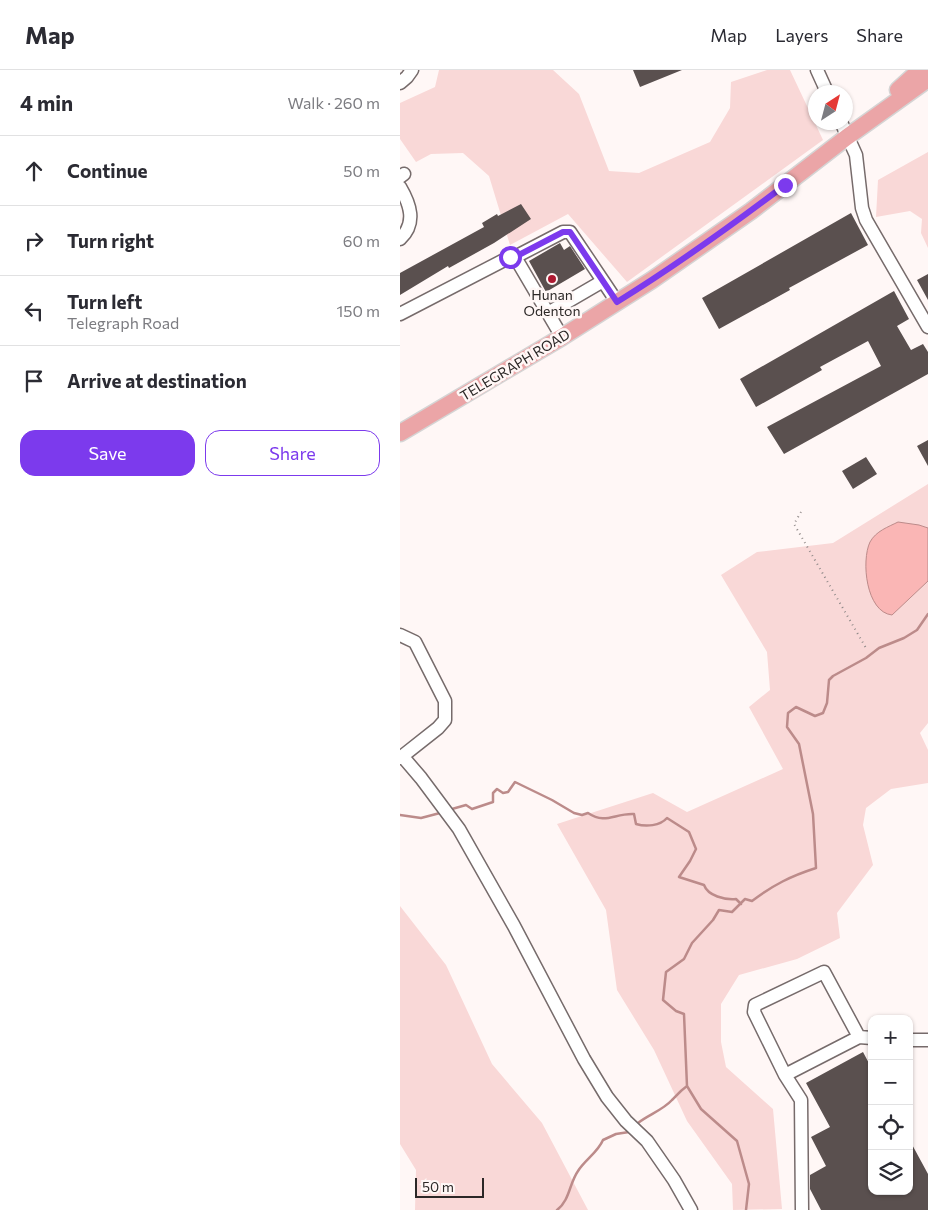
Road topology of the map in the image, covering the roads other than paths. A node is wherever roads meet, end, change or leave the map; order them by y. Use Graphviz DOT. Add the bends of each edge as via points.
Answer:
graph roads {
  1 [pos="412,70"];
  2 [pos="817,70"];
  3 [pos="920,70"];
  4 [pos="928,79"];
  5 [pos="400,83"];
  6 [pos="824,85"];
  7 [pos="853,123"];
  8 [pos="853,125"];
  9 [pos="844,130"];
  10 [pos="400,187"];
  11 [pos="400,239"];
  12 [pos="512,257"];
  13 [pos="604,281"];
  14 [pos="617,302"];
  15 [pos="401,313"];
  16 [pos="548,313"];
  17 [pos="928,328"];
  18 [pos="562,336"];
  19 [pos="400,433"];
  20 [pos="400,634"];
  21 [pos="402,758"];
  22 [pos="859,1037"];
  23 [pos="868,1038"];
  24 [pos="913,1040"];
  25 [pos="928,1040"];
  26 [pos="786,1075"];
  27 [pos="690,1210"];
  28 [pos="802,1210"];
  1 -- 5 [label="street"];
  2 -- 6 [label="street"];
  3 -- 7 [label="main road, TELEGRAPH ROAD"];
  4 -- 8 [label="main road, TELEGRAPH ROAD"];
  9 -- 14 [label="main road, TELEGRAPH ROAD" via="751,211"];
  9 -- 17 [label="street" via="856,155 866,220"];
  10 -- 11 [label="street" via="408,200 410,219"];
  12 -- 13 [label="street" via="563,232 570,232"];
  12 -- 15 [label="street"];
  12 -- 16 [label="street"];
  13 -- 14 [label="street"];
  13 -- 16 [label="street"];
  14 -- 18 [label="main road, TELEGRAPH ROAD"];
  16 -- 18 [label="street"];
  18 -- 19 [label="main road, TELEGRAPH ROAD"];
  20 -- 21 [label="street" via="415,642 446,700 445,720"];
  21 -- 27 [label="street" via="459,829 607,1097 647,1141"];
  22 -- 23 [label="street"];
  22 -- 26 [label="street"];
  22 -- 26 [label="street" via="824,972 755,1005 754,1012"];
  24 -- 25 [label="street"];
  26 -- 28 [label="street" via="800,1100"];
}
